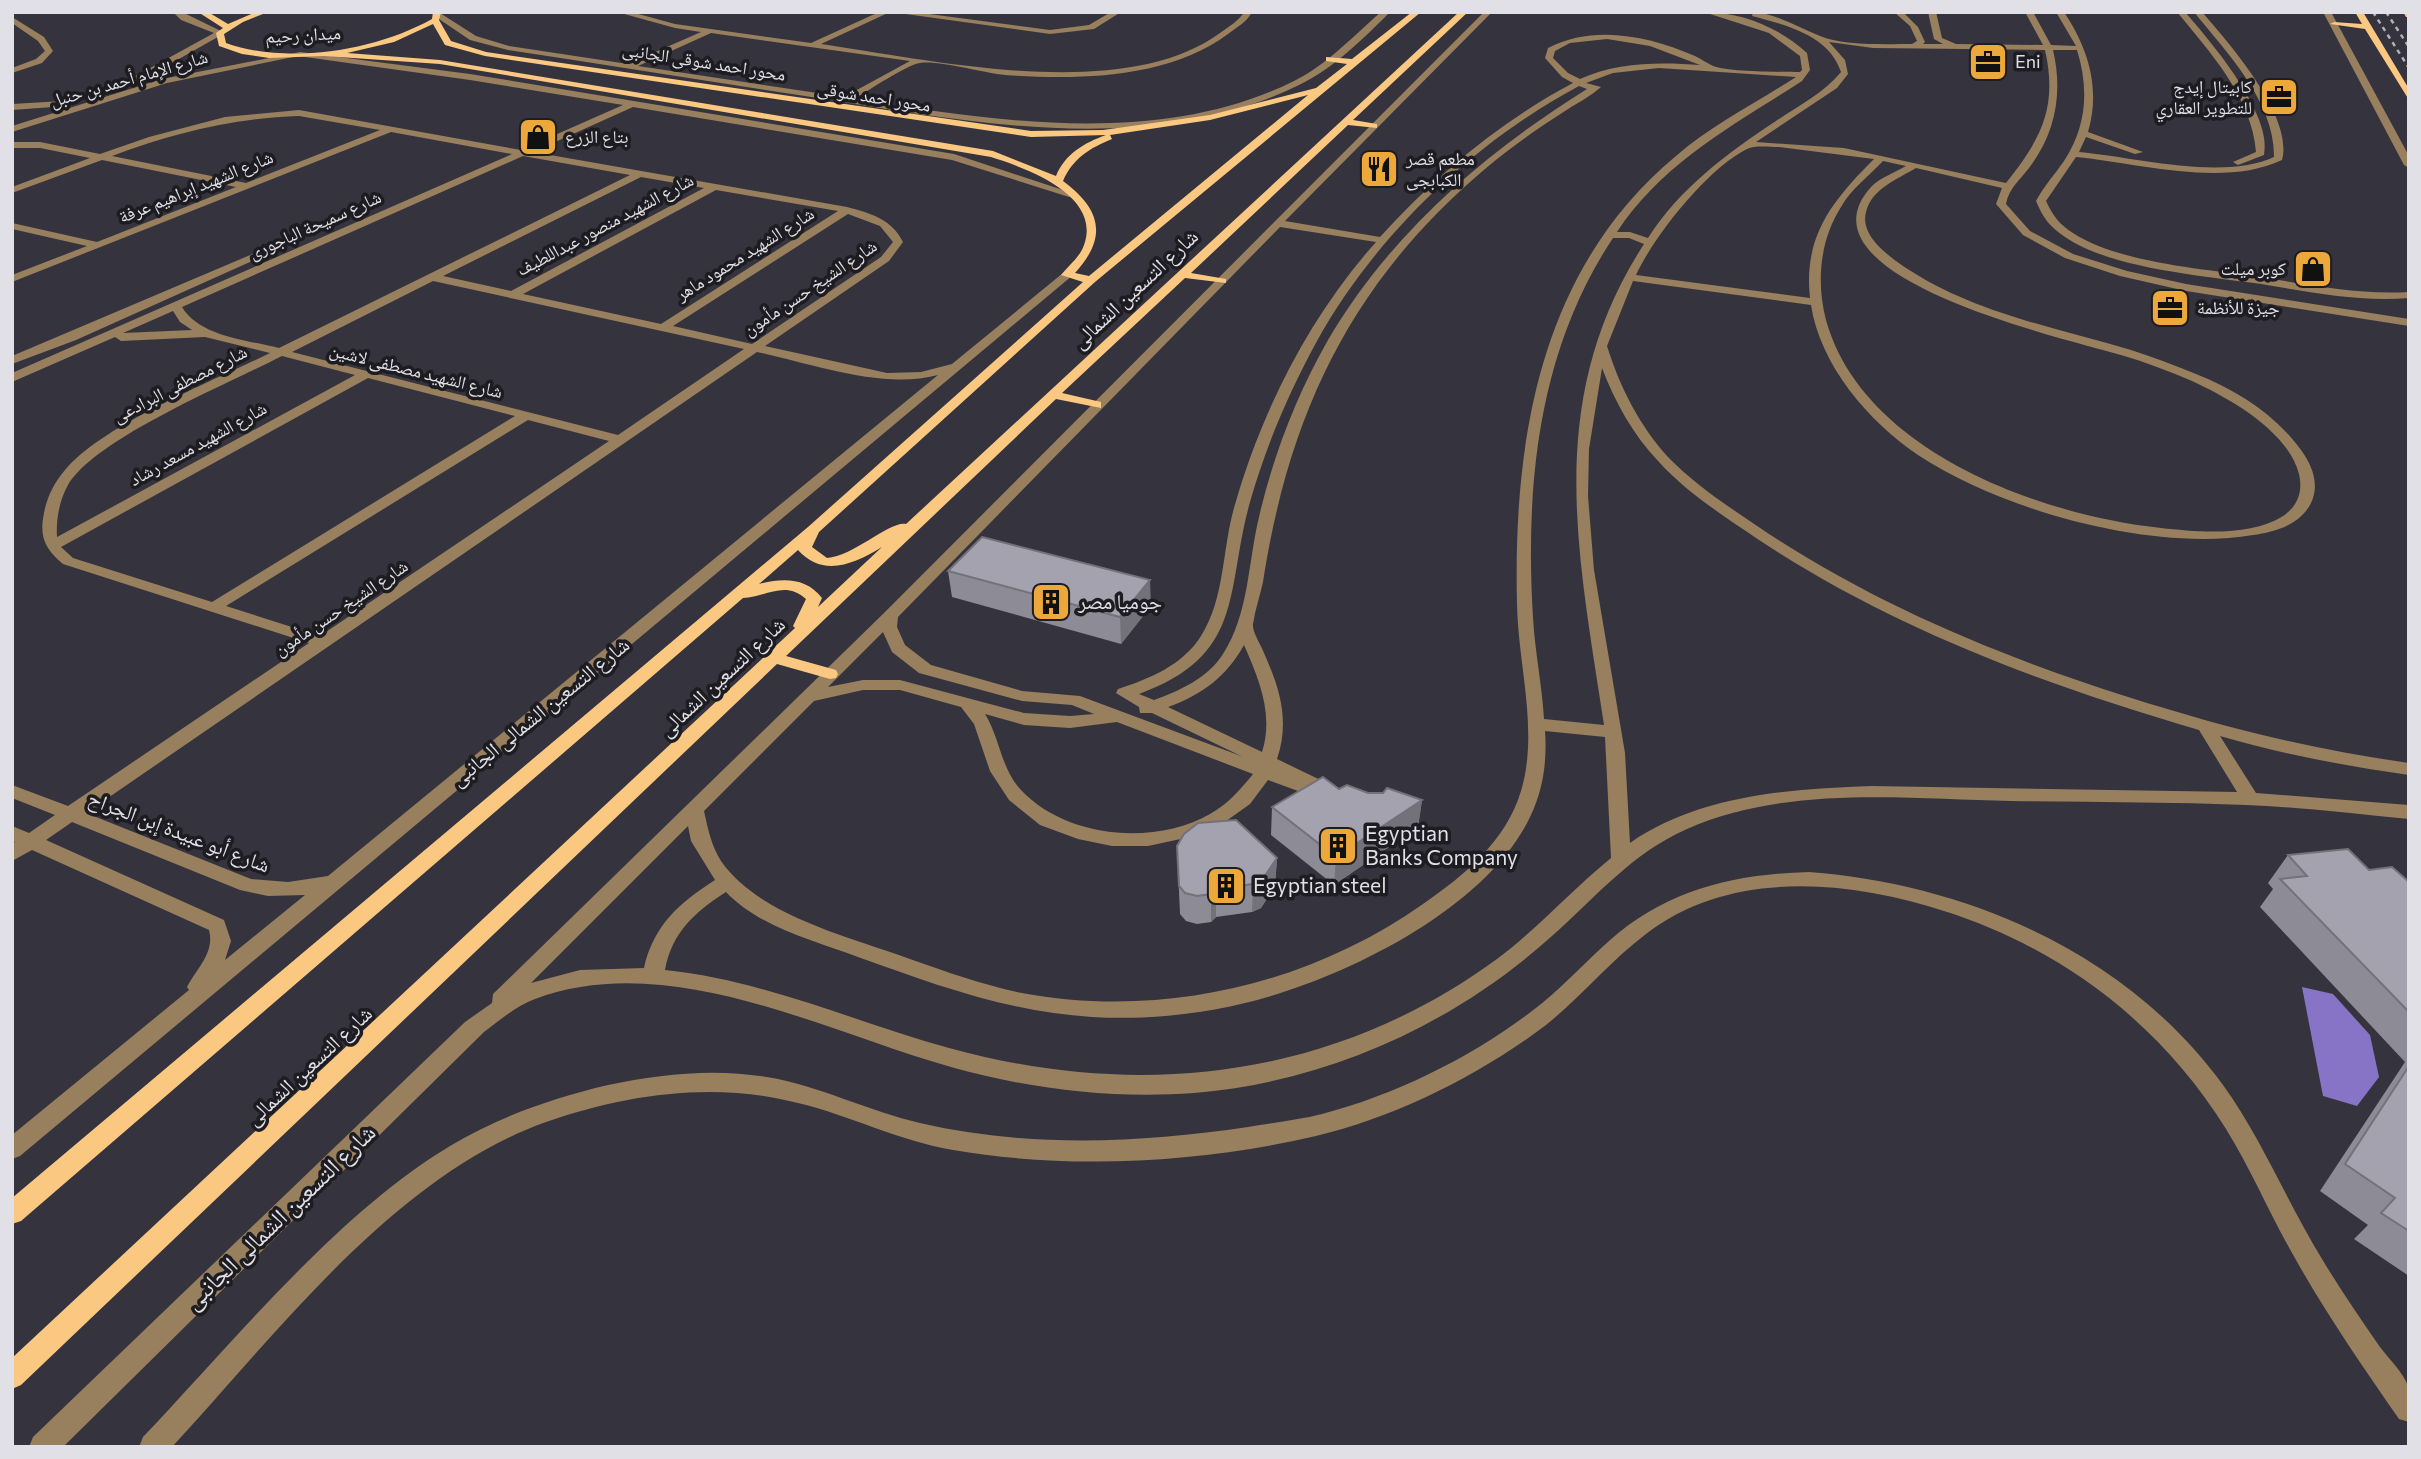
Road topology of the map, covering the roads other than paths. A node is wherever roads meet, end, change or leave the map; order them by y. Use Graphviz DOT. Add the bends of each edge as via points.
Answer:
graph roads {
  1 [pos="177,12"];
  2 [pos="202,12"];
  3 [pos="264,12"];
  4 [pos="621,12"];
  5 [pos="886,12"];
  6 [pos="895,12"];
  7 [pos="1117,12"];
  8 [pos="1248,12"];
  9 [pos="1369,12"];
  10 [pos="1386,12"];
  11 [pos="1417,12"];
  12 [pos="1464,12"];
  13 [pos="1488,12"];
  14 [pos="1709,12"];
  15 [pos="1749,12"];
  16 [pos="1898,12"];
  17 [pos="1932,12"];
  18 [pos="2029,12"];
  19 [pos="2060,12"];
  20 [pos="2181,12"];
  21 [pos="2198,12"];
  22 [pos="2327,12"];
  23 [pos="2359,12"];
  24 [pos="437,14"];
  25 [pos="12,19"];
  26 [pos="1374,23"];
  27 [pos="2334,24"];
  28 [pos="2369,27"];
  29 [pos="223,31"];
  30 [pos="710,31"];
  31 [pos="1815,38"];
  32 [pos="813,45"];
  33 [pos="1914,47"];
  34 [pos="1956,47"];
  35 [pos="2050,50"];
  36 [pos="2083,52"];
  37 [pos="318,53"];
  38 [pos="298,54"];
  39 [pos="1839,55"];
  40 [pos="1329,59"];
  41 [pos="918,60"];
  42 [pos="1353,62"];
  43 [pos="2224,64"];
  44 [pos="628,66"];
  45 [pos="2242,66"];
  46 [pos="1713,68"];
  47 [pos="12,71"];
  48 [pos="1804,79"];
  49 [pos="1579,84"];
  50 [pos="1321,88"];
  51 [pos="1595,88"];
  52 [pos="1781,91"];
  53 [pos="2409,97"];
  54 [pos="846,100"];
  55 [pos="612,101"];
  56 [pos="63,104"];
  57 [pos="631,104"];
  58 [pos="12,107"];
  59 [pos="12,121"];
  60 [pos="1346,122"];
  61 [pos="28,124"];
  62 [pos="1374,127"];
  63 [pos="393,128"];
  64 [pos="12,129"];
  65 [pos="1786,130"];
  66 [pos="1122,132"];
  67 [pos="2083,133"];
  68 [pos="12,145"];
  69 [pos="40,145"];
  70 [pos="1748,145"];
  71 [pos="505,148"];
  72 [pos="525,151"];
  73 [pos="1850,153"];
  74 [pos="2074,154"];
  75 [pos="2129,154"];
  76 [pos="104,158"];
  77 [pos="1878,159"];
  78 [pos="2409,165"];
  79 [pos="1913,166"];
  80 [pos="641,173"];
  81 [pos="1059,180"];
  82 [pos="248,186"];
  83 [pos="715,186"];
  84 [pos="2008,186"];
  85 [pos="12,190"];
  86 [pos="1073,195"];
  87 [pos="847,210"];
  88 [pos="1620,219"];
  89 [pos="1277,223"];
  90 [pos="12,226"];
  91 [pos="1648,226"];
  92 [pos="1609,234"];
  93 [pos="1380,240"];
  94 [pos="1649,242"];
  95 [pos="98,245"];
  96 [pos="1067,275"];
  97 [pos="1185,275"];
  98 [pos="432,277"];
  99 [pos="1627,277"];
  100 [pos="12,279"];
  101 [pos="1091,280"];
  102 [pos="1222,281"];
  103 [pos="512,295"];
  104 [pos="2409,295"];
  105 [pos="1337,299"];
  106 [pos="1359,302"];
  107 [pos="1814,302"];
  108 [pos="176,306"];
  109 [pos="2409,323"];
  110 [pos="662,328"];
  111 [pos="205,333"];
  112 [pos="99,340"];
  113 [pos="1600,344"];
  114 [pos="754,348"];
  115 [pos="279,354"];
  116 [pos="12,360"];
  117 [pos="962,365"];
  118 [pos="363,376"];
  119 [pos="887,377"];
  120 [pos="12,378"];
  121 [pos="1054,395"];
  122 [pos="905,398"];
  123 [pos="1096,405"];
  124 [pos="525,416"];
  125 [pos="619,439"];
  126 [pos="944,497"];
  127 [pos="1241,510"];
  128 [pos="1267,513"];
  129 [pos="813,530"];
  130 [pos="52,546"];
  131 [pos="731,600"];
  132 [pos="214,607"];
  133 [pos="890,615"];
  134 [pos="1245,626"];
  135 [pos="322,642"];
  136 [pos="777,658"];
  137 [pos="926,669"];
  138 [pos="830,674"];
  139 [pos="909,686"];
  140 [pos="808,697"];
  141 [pos="966,703"];
  142 [pos="1536,724"];
  143 [pos="2206,728"];
  144 [pos="1613,732"];
  145 [pos="2409,769"];
  146 [pos="12,791"];
  147 [pos="2250,799"];
  148 [pos="694,807"];
  149 [pos="2409,812"];
  150 [pos="71,815"];
  151 [pos="12,833"];
  152 [pos="31,841"];
  153 [pos="12,854"];
  154 [pos="1621,859"];
  155 [pos="332,882"];
  156 [pos="726,883"];
  157 [pos="653,977"];
  158 [pos="190,1000"];
  159 [pos="473,1028"];
  160 [pos="12,1149"];
  161 [pos="12,1213"];
  162 [pos="12,1376"];
  163 [pos="2409,1409"];
  164 [pos="43,1447"];
  165 [pos="153,1447"];
  1 -- 29 [label="street"];
  2 -- 29 [label="main road"];
  3 -- 29 [label="main road, ميدان رحيم"];
  4 -- 30 [label="street"];
  5 -- 32 [label="street"];
  6 -- 7 [label="street" via="1050,32 1091,26"];
  8 -- 41 [label="street" via="1204,47 1163,61 1115,69 1017,73"];
  9 -- 26 [label="street"];
  10 -- 26 [label="street"];
  11 -- 42 [label="main road, شارع التسعين الشمالى"];
  12 -- 60 [label="main road, شارع التسعين الشمالى"];
  13 -- 62 [label="street, شارع التسعين الشمالى الجانبى"];
  14 -- 48 [label="street" via="1751,23 1786,40 1804,55"];
  15 -- 31 [label="street"];
  16 -- 33 [label="street" via="1919,33 1921,42"];
  17 -- 34 [label="street" via="1938,39"];
  18 -- 35 [label="street"];
  19 -- 36 [label="street"];
  20 -- 43 [label="street"];
  21 -- 45 [label="street"];
  22 -- 27 [label="street"];
  23 -- 28 [label="main road"];
  24 -- 37 [label="main road, ميدان رحيم" via="419,30 393,39"];
  24 -- 44 [label="street, محور احمد شوقى الجانبى" via="488,44"];
  24 -- 66 [label="main road, محور احمد شوقى" via="448,43 485,54 1000,132"];
  25 -- 47 [label="street" via="41,38 49,51 39,61"];
  26 -- 40 [label="street"];
  27 -- 28 [label="main road"];
  27 -- 78 [label="street"];
  28 -- 53 [label="main road"];
  29 -- 38 [label="main road, ميدان رحيم" via="219,39 229,48"];
  29 -- 56 [label="street, شارع الإمام أحمد بن حنبل" via="151,73"];
  30 -- 32 [label="street"];
  30 -- 44 [label="street"];
  31 -- 33 [label="street"];
  31 -- 39 [label="street"];
  32 -- 41 [label="street"];
  33 -- 34 [label="street"];
  34 -- 35 [label="street"];
  35 -- 36 [label="street"];
  35 -- 39 [label="street" via="1891,49"];
  35 -- 84 [label="street" via="2056,91 2048,125 2037,149"];
  36 -- 67 [label="street" via="2090,82"];
  37 -- 38 [label="main road, ميدان رحيم"];
  37 -- 81 [label="main road, محور احمد شوقى" via="440,62 952,145 1026,164"];
  38 -- 55 [label="street"];
  38 -- 61 [label="street, شارع الإمام أحمد بن حنبل" via="165,81"];
  39 -- 65 [label="street" via="1845,72"];
  40 -- 42 [label="main road"];
  40 -- 54 [label="street, محور احمد شوقى الجانبى" via="1304,80 1270,94 1207,112 1103,125 996,121"];
  41 -- 54 [label="street"];
  42 -- 50 [label="main road, شارع التسعين الشمالى"];
  43 -- 45 [label="street"];
  43 -- 75 [label="street" via="2254,125 2261,153 2243,161 2204,163"];
  44 -- 54 [label="street, محور احمد شوقى الجانبى"];
  45 -- 75 [label="street" via="2273,127 2279,158 2263,166 2232,170"];
  46 -- 48 [label="street"];
  46 -- 49 [label="street" via="1632,68"];
  46 -- 49 [label="street" via="1678,50 1634,40 1584,39 1554,48 1549,55"];
  48 -- 52 [label="street"];
  49 -- 51 [label="street"];
  49 -- 93 [label="street" via="1488,142 1432,187"];
  50 -- 66 [label="main road, محور احمد شوقى" via="1226,114"];
  50 -- 101 [label="main road, شارع التسعين الشمالى"];
  51 -- 52 [label="street" via="1619,77 1675,70 1723,74"];
  51 -- 106 [label="street" via="1506,145 1460,184 1399,247"];
  52 -- 88 [label="street" via="1715,131 1665,170"];
  55 -- 57 [label="street"];
  55 -- 71 [label="street, شارع سميحة الباجورى"];
  56 -- 58 [label="street"];
  56 -- 59 [label="street, شارع الإمام أحمد بن حنبل"];
  57 -- 72 [label="street, شارع سميحة الباجورى"];
  57 -- 86 [label="street" via="954,157"];
  60 -- 62 [label="main road"];
  60 -- 97 [label="main road, شارع التسعين الشمالى"];
  61 -- 64 [label="street, شارع الإمام أحمد بن حنبل"];
  61 -- 69 [label="street" via="24,135"];
  62 -- 89 [label="street, شارع التسعين الشمالى الجانبى"];
  63 -- 71 [label="street, شارع الشيخ حسن مأمون"];
  63 -- 76 [label="street, شارع الشيخ حسن مأمون" via="311,114 261,114 188,128"];
  63 -- 82 [label="street, شارع الشهيد إبراهيم عرفة"];
  65 -- 70 [label="street"];
  65 -- 73 [label="street"];
  66 -- 81 [label="main road" via="1077,153"];
  67 -- 74 [label="street"];
  67 -- 75 [label="street"];
  68 -- 69 [label="street"];
  69 -- 76 [label="street"];
  70 -- 73 [label="street"];
  70 -- 91 [label="street"];
  71 -- 72 [label="street, شارع الشيخ حسن مأمون"];
  71 -- 116 [label="street, شارع سميحة الباجورى"];
  72 -- 80 [label="street, شارع الشيخ حسن مأمون"];
  72 -- 108 [label="street, شارع سميحة الباجورى"];
  73 -- 77 [label="street"];
  74 -- 75 [label="street"];
  74 -- 104 [label="street" via="2045,194 2041,209 2056,227 2090,245 2164,266 2347,293"];
  76 -- 82 [label="street"];
  76 -- 85 [label="street, شارع الشيخ حسن مأمون"];
  77 -- 79 [label="street"];
  77 -- 107 [label="street" via="1829,218 1816,269"];
  79 -- 84 [label="street"];
  79 -- 107 [label="street" via="1876,187 1861,210 1864,235 1885,258 1920,285 1967,308 2136,356 2239,400 2276,429 2301,459 2308,490 2300,509 2281,523 2251,532 2172,534 2077,515 1975,480 1917,448 1877,414 1832,352"];
  80 -- 83 [label="street, شارع الشيخ حسن مأمون"];
  80 -- 98 [label="street, شارع مصطفى البرادعى"];
  81 -- 86 [label="main road, محور احمد شوقى"];
  82 -- 95 [label="street, شارع الشهيد إبراهيم عرفة"];
  83 -- 87 [label="street, شارع الشيخ حسن مأمون"];
  83 -- 103 [label="street, شارع الشهيد منصور عبداللطيف"];
  84 -- 109 [label="street" via="2001,204 2016,226 2081,261 2167,284"];
  86 -- 96 [label="main road, محور احمد شوقى" via="1088,215 1091,240"];
  87 -- 110 [label="street, شارع الشهيد محمود ماهر"];
  87 -- 114 [label="street, شارع الشيخ حسن مأمون" via="894,232 898,242 894,251"];
  88 -- 91 [label="street"];
  88 -- 92 [label="street"];
  89 -- 93 [label="street"];
  89 -- 102 [label="street, شارع التسعين الشمالى الجانبى"];
  90 -- 95 [label="street"];
  91 -- 94 [label="street"];
  92 -- 94 [label="street"];
  92 -- 142 [label="street" via="1566,309 1539,391 1529,445 1522,566"];
  93 -- 105 [label="street"];
  94 -- 99 [label="street"];
  95 -- 100 [label="street, شارع الشهيد إبراهيم عرفة"];
  96 -- 101 [label="main road"];
  96 -- 117 [label="street, شارع التسعين الشمالى الجانبى"];
  97 -- 102 [label="main road"];
  97 -- 121 [label="main road, شارع التسعين الشمالى"];
  98 -- 103 [label="street"];
  98 -- 115 [label="street, شارع مصطفى البرادعى"];
  99 -- 107 [label="street"];
  99 -- 113 [label="street"];
  101 -- 129 [label="main road, شارع التسعين الشمالى"];
  102 -- 123 [label="street, شارع التسعين الشمالى الجانبى"];
  103 -- 110 [label="street"];
  105 -- 106 [label="street"];
  105 -- 127 [label="street" via="1267,432"];
  106 -- 128 [label="street" via="1334,341 1299,414"];
  108 -- 111 [label="street, شارع الشهيد مصطفى لاشين" via="184,320"];
  108 -- 112 [label="street, شارع سميحة الباجورى"];
  110 -- 114 [label="street"];
  111 -- 112 [label="street, شارع الشهيد مصطفى لاشين"];
  111 -- 115 [label="street, شارع الشهيد مصطفى لاشين"];
  112 -- 120 [label="street, شارع سميحة الباجورى"];
  113 -- 143 [label="street" via="1609,377 1628,412 1675,471 1782,551 1954,639 2082,688"];
  113 -- 144 [label="street" via="1585,414 1580,497"];
  114 -- 119 [label="street"];
  114 -- 125 [label="street, شارع الشيخ حسن مأمون"];
  115 -- 118 [label="street, شارع الشهيد مصطفى لاشين"];
  115 -- 130 [label="street, شارع مصطفى البرادعى" via="143,421 87,456 56,492 49,526"];
  117 -- 119 [label="street" via="932,374"];
  117 -- 122 [label="street, شارع التسعين الشمالى الجانبى"];
  118 -- 124 [label="street, شارع الشهيد مصطفى لاشين"];
  118 -- 130 [label="street, شارع الشهيد مسعد رشاد"];
  119 -- 122 [label="street"];
  121 -- 123 [label="main road"];
  121 -- 126 [label="main road, شارع التسعين الشمالى"];
  122 -- 155 [label="street, شارع التسعين الشمالى الجانبى"];
  123 -- 133 [label="street, شارع التسعين الشمالى الجانبى"];
  124 -- 125 [label="street, شارع الشهيد مصطفى لاشين"];
  124 -- 132 [label="street"];
  125 -- 135 [label="street, شارع الشيخ حسن مأمون"];
  126 -- 129 [label="main road" via="867,550 840,562 828,563 809,555 804,548"];
  126 -- 136 [label="main road, شارع التسعين الشمالى"];
  127 -- 128 [label="street"];
  127 -- 137 [label="street" via="1218,619 1209,636 1179,668 1124,693 1348,802 1074,700 1021,696"];
  128 -- 134 [label="street"];
  129 -- 131 [label="main road, شارع التسعين الشمالى"];
  130 -- 132 [label="street" via="68,561"];
  131 -- 136 [label="main road" via="765,586 787,583 805,587 814,598 811,611"];
  131 -- 161 [label="main road, شارع التسعين الشمالى"];
  132 -- 135 [label="street"];
  133 -- 137 [label="street" via="889,627 898,648"];
  133 -- 138 [label="street, شارع التسعين الشمالى الجانبى"];
  134 -- 141 [label="street" via="1229,658 1212,675 1171,700 1134,713 1046,722"];
  134 -- 141 [label="street" via="1271,691 1275,738 1271,754 1257,782 1234,807 1178,834 1116,840 1079,834 1047,820 1009,788 996,764 988,731"];
  135 -- 150 [label="street, شارع الشيخ حسن مأمون"];
  136 -- 138 [label="main road"];
  136 -- 162 [label="main road, شارع التسعين الشمالى"];
  137 -- 139 [label="street"];
  138 -- 140 [label="street, شارع التسعين الشمالى الجانبى"];
  139 -- 140 [label="street" via="863,685"];
  139 -- 141 [label="street"];
  140 -- 148 [label="street, شارع التسعين الشمالى الجانبى"];
  142 -- 144 [label="street"];
  142 -- 156 [label="street" via="1536,767 1524,810 1497,852 1458,890 1392,937 1321,973 1234,999 1139,1010 1044,1005 955,985 771,914"];
  143 -- 145 [label="street"];
  143 -- 147 [label="street"];
  144 -- 154 [label="street"];
  146 -- 150 [label="street, شارع أبو عبيدة إبن الجراح"];
  147 -- 149 [label="street"];
  147 -- 154 [label="street" via="1812,793 1705,815 1658,835"];
  148 -- 156 [label="street" via="695,831 706,858"];
  148 -- 159 [label="street, شارع التسعين الشمالى الجانبى"];
  150 -- 152 [label="street, شارع الشيخ حسن مأمون"];
  150 -- 155 [label="street, شارع أبو عبيدة إبن الجراح" via="269,891"];
  151 -- 152 [label="street"];
  152 -- 153 [label="street, شارع الشيخ حسن مأمون"];
  152 -- 158 [label="street" via="217,925 222,944"];
  154 -- 157 [label="street" via="1488,978 1429,1016 1359,1048 1281,1070 1197,1083 1112,1085 1027,1077 948,1058 711,983"];
  155 -- 158 [label="street, شارع التسعين الشمالى الجانبى"];
  156 -- 157 [label="street" via="671,924 661,940"];
  157 -- 159 [label="street" via="601,975 549,985 506,1004"];
  158 -- 160 [label="street, شارع التسعين الشمالى الجانبى"];
  159 -- 164 [label="street, شارع التسعين الشمالى الجانبى"];
  163 -- 165 [label="street" via="2309,1261 2239,1128 2200,1070 2149,1016 2090,972 2027,936 1962,908 1872,886 1774,880 1719,889 1670,907 1627,933 1537,1019 1465,1065 1334,1121 1287,1130 1186,1147 1095,1152 980,1144 884,1124 797,1092 733,1082 664,1083 568,1105 520,1122 448,1160 387,1203"];
}
